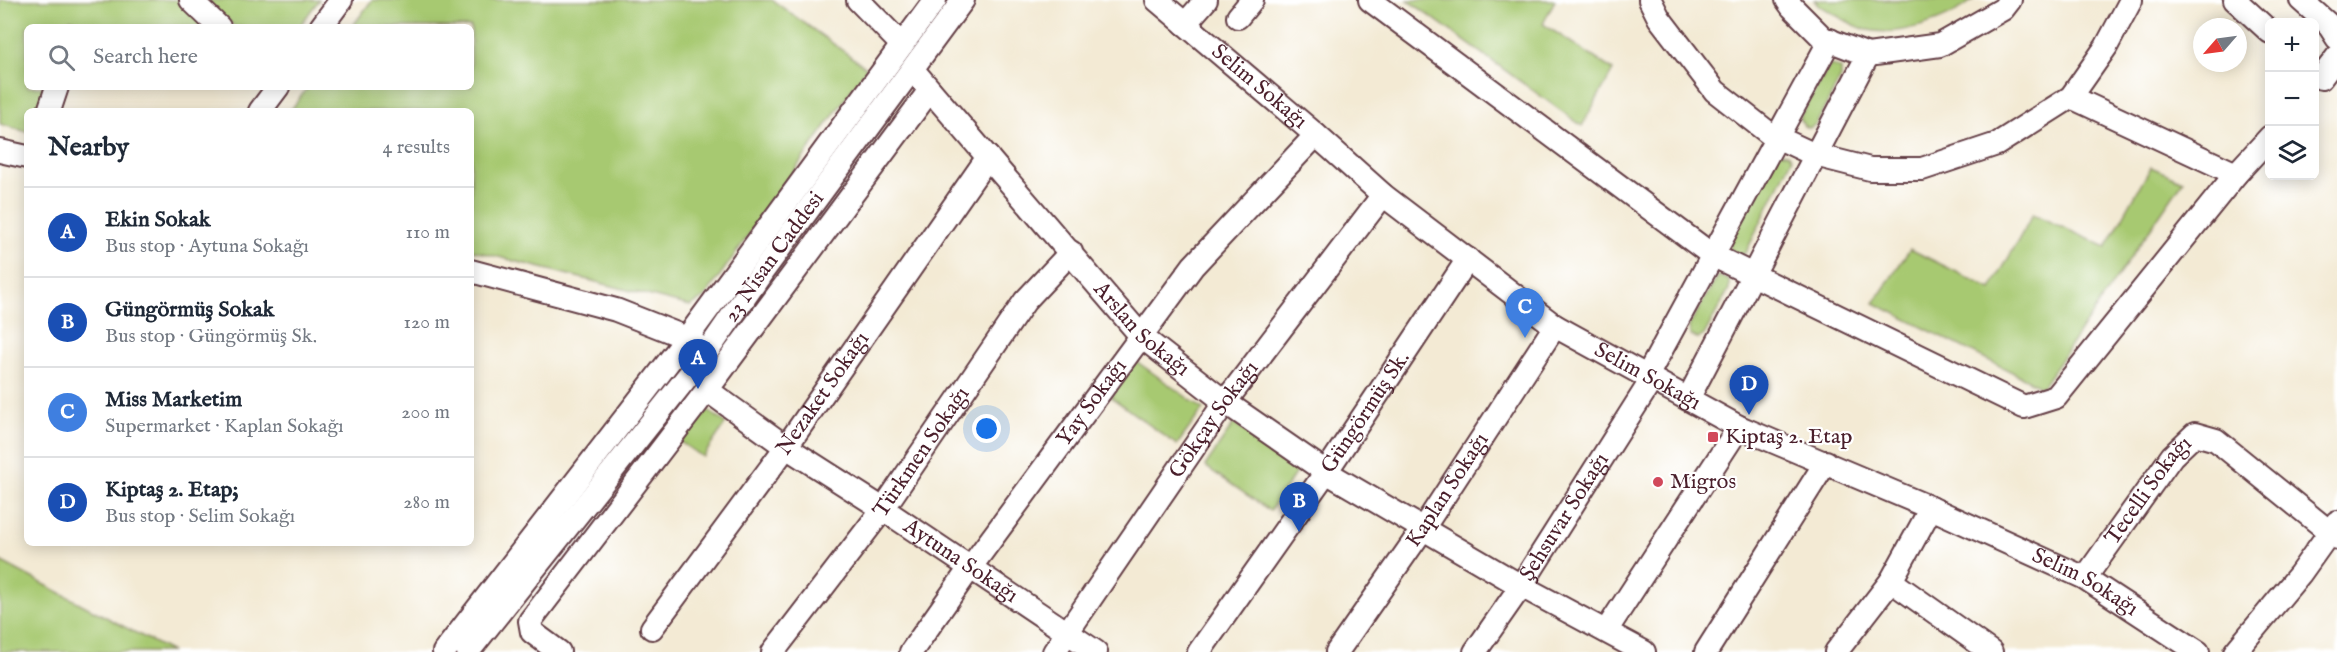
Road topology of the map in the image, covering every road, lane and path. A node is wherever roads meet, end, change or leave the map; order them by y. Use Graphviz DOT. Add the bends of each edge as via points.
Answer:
graph roads {
  1 [pos="191,0"];
  2 [pos="341,0"];
  3 [pos="858,0"];
  4 [pos="935,0"];
  5 [pos="963,0"];
  6 [pos="1157,0"];
  7 [pos="1206,0"];
  8 [pos="1370,0"];
  9 [pos="1650,0"];
  10 [pos="1787,0"];
  11 [pos="2010,0"];
  12 [pos="2131,0"];
  13 [pos="2235,0"];
  14 [pos="2301,0"];
  15 [pos="216,24"];
  16 [pos="323,24"];
  17 [pos="1185,24"];
  18 [pos="2265,27"];
  19 [pos="2337,38"];
  20 [pos="1830,40"];
  21 [pos="902,45"];
  22 [pos="1868,55"];
  23 [pos="2337,57"];
  24 [pos="913,70"];
  25 [pos="2319,77"];
  26 [pos="56,90"];
  27 [pos="930,90"];
  28 [pos="2071,97"];
  29 [pos="50,108"];
  30 [pos="1316,135"];
  31 [pos="1777,137"];
  32 [pos="2265,142"];
  33 [pos="0,151"];
  34 [pos="1815,155"];
  35 [pos="24,156"];
  36 [pos="988,157"];
  37 [pos="2236,174"];
  38 [pos="1383,195"];
  39 [pos="1071,252"];
  40 [pos="1713,255"];
  41 [pos="1468,259"];
  42 [pos="474,272"];
  43 [pos="1753,275"];
  44 [pos="1555,326"];
  45 [pos="1142,337"];
  46 [pos="687,338"];
  47 [pos="707,352"];
  48 [pos="1649,379"];
  49 [pos="707,390"];
  50 [pos="1688,399"];
  51 [pos="1225,402"];
  52 [pos="1739,427"];
  53 [pos="786,447"];
  54 [pos="1826,462"];
  55 [pos="1326,472"];
  56 [pos="1931,508"];
  57 [pos="883,509"];
  58 [pos="1422,530"];
  59 [pos="2335,530"];
  60 [pos="970,568"];
  61 [pos="2085,578"];
  62 [pos="1891,581"];
  63 [pos="1521,586"];
  64 [pos="652,628"];
  65 [pos="1606,631"];
  66 [pos="1067,633"];
  67 [pos="1485,648"];
  68 [pos="2190,650"];
  69 [pos="444,652"];
  70 [pos="468,652"];
  71 [pos="560,652"];
  72 [pos="772,652"];
  73 [pos="911,652"];
  74 [pos="1054,652"];
  75 [pos="1096,652"];
  76 [pos="1199,652"];
  77 [pos="1337,652"];
  78 [pos="1644,652"];
  79 [pos="1706,652"];
  80 [pos="1836,652"];
  81 [pos="1991,652"];
  82 [pos="2235,652"];
  1 -- 15 [label="street"];
  2 -- 16 [label="street"];
  3 -- 21 [label="street"];
  4 -- 21 [label="street, 23 Nisan Caddesi"];
  5 -- 24 [label="street, 23 Nisan Caddesi"];
  6 -- 17 [label="street, Selim Sokağı"];
  7 -- 17 [label="street"];
  8 -- 40 [label="street"];
  9 -- 31 [label="street" via="1659,18 1715,92"];
  10 -- 20 [label="street" via="1822,38"];
  11 -- 22 [label="street" via="2003,9 1940,45"];
  12 -- 28 [label="street" via="2106,47"];
  13 -- 18 [label="street"];
  14 -- 19 [label="street" via="2328,24"];
  17 -- 30 [label="street, Selim Sokağı"];
  20 -- 22 [label="street"];
  20 -- 31 [label="street, Şehsuvar Sokağı"];
  21 -- 46 [label="street, 23 Nisan Caddesi"];
  22 -- 34 [label="street"];
  23 -- 25 [label="street"];
  24 -- 27 [label="street, Arslan Sokağı"];
  24 -- 47 [label="street, 23 Nisan Caddesi"];
  26 -- 29 [label="street"];
  27 -- 36 [label="street, Arslan Sokağı"];
  27 -- 49 [label="street"];
  28 -- 34 [label="street" via="1997,144 1922,169 1870,169"];
  28 -- 37 [label="street"];
  30 -- 38 [label="street, Selim Sokağı"];
  30 -- 45 [label="street, Yay Sokağı" via="1193,266"];
  31 -- 34 [label="street"];
  31 -- 40 [label="street, Şehsuvar Sokağı"];
  32 -- 37 [label="street"];
  33 -- 35 [label="street"];
  34 -- 43 [label="street"];
  36 -- 39 [label="street, Arslan Sokağı"];
  36 -- 53 [label="street, Nezaket Sokağı"];
  37 -- 43 [label="street" via="2056,398 2024,407"];
  38 -- 41 [label="street, Selim Sokağı"];
  38 -- 51 [label="street, Gökçay Sokağı"];
  39 -- 45 [label="street, Arslan Sokağı"];
  39 -- 57 [label="street, Türkmen Sokağı" via="1025,301"];
  40 -- 43 [label="street"];
  40 -- 48 [label="street, Şehsuvar Sokağı"];
  41 -- 44 [label="street, Selim Sokağı"];
  41 -- 55 [label="street, Güngörmüş Sk."];
  42 -- 46 [label="street" via="616,310"];
  43 -- 50 [label="street"];
  44 -- 48 [label="street, Selim Sokağı"];
  44 -- 58 [label="street, Kaplan Sokağı"];
  45 -- 51 [label="street, Arslan Sokağı"];
  45 -- 60 [label="street, Yay Sokağı"];
  46 -- 47 [label="street"];
  46 -- 69 [label="street, 23 Nisan Caddesi"];
  47 -- 70 [label="street, 23 Nisan Caddesi"];
  48 -- 50 [label="street, Selim Sokağı"];
  48 -- 63 [label="street, Şehsuvar Sokağı"];
  49 -- 53 [label="street, Aytuna Sokağı"];
  49 -- 71 [label="street" via="530,621 532,632"];
  50 -- 52 [label="street, Selim Sokağı"];
  51 -- 55 [label="street, Arslan Sokağı"];
  51 -- 66 [label="street, Gökçay Sokağı"];
  52 -- 54 [label="street, Selim Sokağı"];
  52 -- 65 [label="street"];
  53 -- 57 [label="street, Aytuna Sokağı"];
  53 -- 64 [label="street, Nezaket Sokağı"];
  54 -- 56 [label="street, Selim Sokağı"];
  54 -- 79 [label="street"];
  55 -- 58 [label="street, Arslan Sokağı"];
  55 -- 76 [label="street, Güngörmüş Sk."];
  56 -- 61 [label="street, Selim Sokağı"];
  56 -- 62 [label="street"];
  57 -- 60 [label="street, Aytuna Sokağı"];
  57 -- 72 [label="street, Türkmen Sokağı"];
  58 -- 63 [label="street, Arslan Sokağı"];
  58 -- 77 [label="street, Kaplan Sokağı"];
  59 -- 61 [label="street, Tecelli Sokağı" via="2216,440 2195,434 2172,456"];
  59 -- 82 [label="street"];
  60 -- 66 [label="street, Aytuna Sokağı"];
  60 -- 73 [label="street, Yay Sokağı"];
  61 -- 68 [label="street, Selim Sokağı"];
  62 -- 80 [label="street"];
  62 -- 81 [label="street"];
  63 -- 65 [label="street, Arslan Sokağı"];
  63 -- 67 [label="street, Şehsuvar Sokağı"];
  65 -- 78 [label="street, Arslan Sokağı"];
  66 -- 74 [label="street, Gökçay Sokağı"];
  66 -- 75 [label="street, Aytuna Sokağı"];
}
